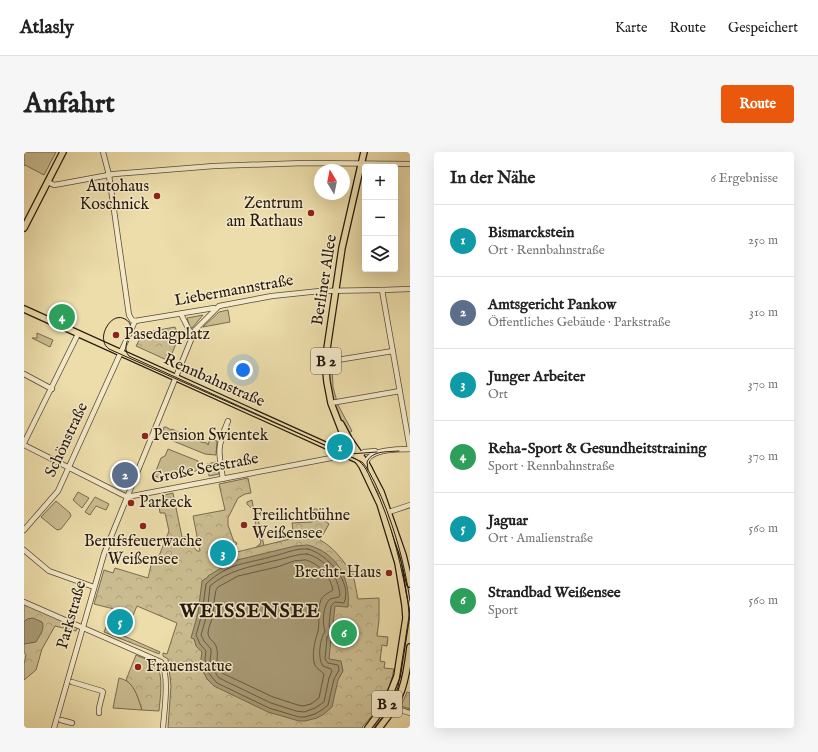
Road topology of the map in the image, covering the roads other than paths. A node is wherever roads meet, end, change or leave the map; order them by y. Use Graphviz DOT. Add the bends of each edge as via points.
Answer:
graph roads {
  1 [pos="63,152"];
  2 [pos="103,152"];
  3 [pos="364,152"];
  4 [pos="361,164"];
  5 [pos="410,164"];
  6 [pos="109,174"];
  7 [pos="48,182"];
  8 [pos="24,228"];
  9 [pos="410,289"];
  10 [pos="382,290"];
  11 [pos="335,291"];
  12 [pos="24,309"];
  13 [pos="215,309"];
  14 [pos="181,314"];
  15 [pos="135,321"];
  16 [pos="78,334"];
  17 [pos="193,334"];
  18 [pos="393,351"];
  19 [pos="121,353"];
  20 [pos="325,362"];
  21 [pos="24,374"];
  22 [pos="176,378"];
  23 [pos="52,389"];
  24 [pos="400,391"];
  25 [pos="331,403"];
  26 [pos="334,412"];
  27 [pos="228,421"];
  28 [pos="24,444"];
  29 [pos="410,449"];
  30 [pos="386,451"];
  31 [pos="360,454"];
  32 [pos="331,458"];
  33 [pos="355,458"];
  34 [pos="368,466"];
  35 [pos="69,468"];
  36 [pos="223,479"];
  37 [pos="127,497"];
  38 [pos="410,505"];
  39 [pos="389,512"];
  40 [pos="24,530"];
  41 [pos="24,550"];
  42 [pos="407,561"];
  43 [pos="398,563"];
  44 [pos="410,584"];
  45 [pos="94,587"];
  46 [pos="24,602"];
  47 [pos="408,623"];
  48 [pos="83,627"];
  49 [pos="410,647"];
  50 [pos="72,682"];
  51 [pos="394,708"];
  52 [pos="99,713"];
  53 [pos="410,713"];
  54 [pos="61,720"];
  55 [pos="72,724"];
  56 [pos="54,728"];
  57 [pos="163,728"];
  58 [pos="368,728"];
  59 [pos="379,728"];
  1 -- 7 [label="main road"];
  2 -- 6 [label="street"];
  3 -- 4 [label="main road, Berliner Allee / B 2"];
  4 -- 5 [label="street"];
  4 -- 6 [label="street" via="218,166"];
  4 -- 11 [label="main road, Berliner Allee / B 2"];
  6 -- 7 [label="street" via="54,185"];
  6 -- 15 [label="street" via="128,310 130,318"];
  7 -- 8 [label="main road"];
  9 -- 10 [label="street, Liebermannstraße"];
  10 -- 11 [label="street, Liebermannstraße"];
  10 -- 18 [label="street"];
  11 -- 13 [label="street, Liebermannstraße" via="290,293 219,306"];
  11 -- 20 [label="main road, Berliner Allee / B 2"];
  12 -- 16 [label="main road, Rennbahnstraße"];
  13 -- 14 [label="street, Liebermannstraße"];
  13 -- 17 [label="street, Parkstraße"];
  14 -- 15 [label="street, Liebermannstraße"];
  14 -- 17 [label="street"];
  15 -- 19 [label="street"];
  16 -- 19 [label="main road, Rennbahnstraße"];
  16 -- 23 [label="street"];
  17 -- 22 [label="street, Parkstraße"];
  18 -- 20 [label="street"];
  18 -- 24 [label="street"];
  19 -- 22 [label="main road, Rennbahnstraße"];
  19 -- 35 [label="street, Schönstraße"];
  20 -- 25 [label="main road, Berliner Allee / B 2"];
  21 -- 23 [label="street"];
  22 -- 33 [label="main road, Rennbahnstraße"];
  22 -- 37 [label="street, Parkstraße"];
  23 -- 28 [label="street"];
  24 -- 25 [label="street"];
  24 -- 29 [label="street"];
  25 -- 26 [label="main road, Berliner Allee / B 2"];
  26 -- 31 [label="main road, Berliner Allee / B 2"];
  26 -- 33 [label="main road, Berliner Allee / B 2" via="344,440"];
  27 -- 36 [label="street" via="218,450"];
  28 -- 35 [label="street"];
  29 -- 30 [label="street"];
  30 -- 31 [label="street"];
  30 -- 34 [label="street" via="371,455 367,459"];
  31 -- 33 [label="street"];
  31 -- 34 [label="main road, Berliner Allee / B 2"];
  32 -- 36 [label="street, Große Seestraße"];
  33 -- 34 [label="main road, Rennbahnstraße"];
  33 -- 43 [label="main road, Berliner Allee / B 2" via="362,466 383,512"];
  34 -- 39 [label="main road, Berliner Allee / B 2"];
  35 -- 37 [label="street"];
  35 -- 40 [label="street, Schönstraße" via="58,491"];
  36 -- 37 [label="street, Große Seestraße"];
  37 -- 45 [label="street, Parkstraße"];
  38 -- 39 [label="street"];
  39 -- 42 [label="main road, Berliner Allee / B 2"];
  41 -- 45 [label="street" via="49,571"];
  42 -- 43 [label="street"];
  42 -- 44 [label="main road, Berliner Allee / B 2"];
  43 -- 47 [label="main road, Berliner Allee / B 2"];
  45 -- 48 [label="street, Parkstraße"];
  46 -- 48 [label="street"];
  47 -- 58 [label="main road, Berliner Allee / B 2" via="395,684 386,704"];
  48 -- 56 [label="street, Parkstraße"];
  48 -- 57 [label="street" via="163,664 166,687"];
  49 -- 51 [label="main road, B 2" via="406,680"];
  50 -- 52 [label="street" via="103,692"];
  51 -- 53 [label="street"];
  51 -- 59 [label="main road, B 2"];
  54 -- 55 [label="street"];
}
